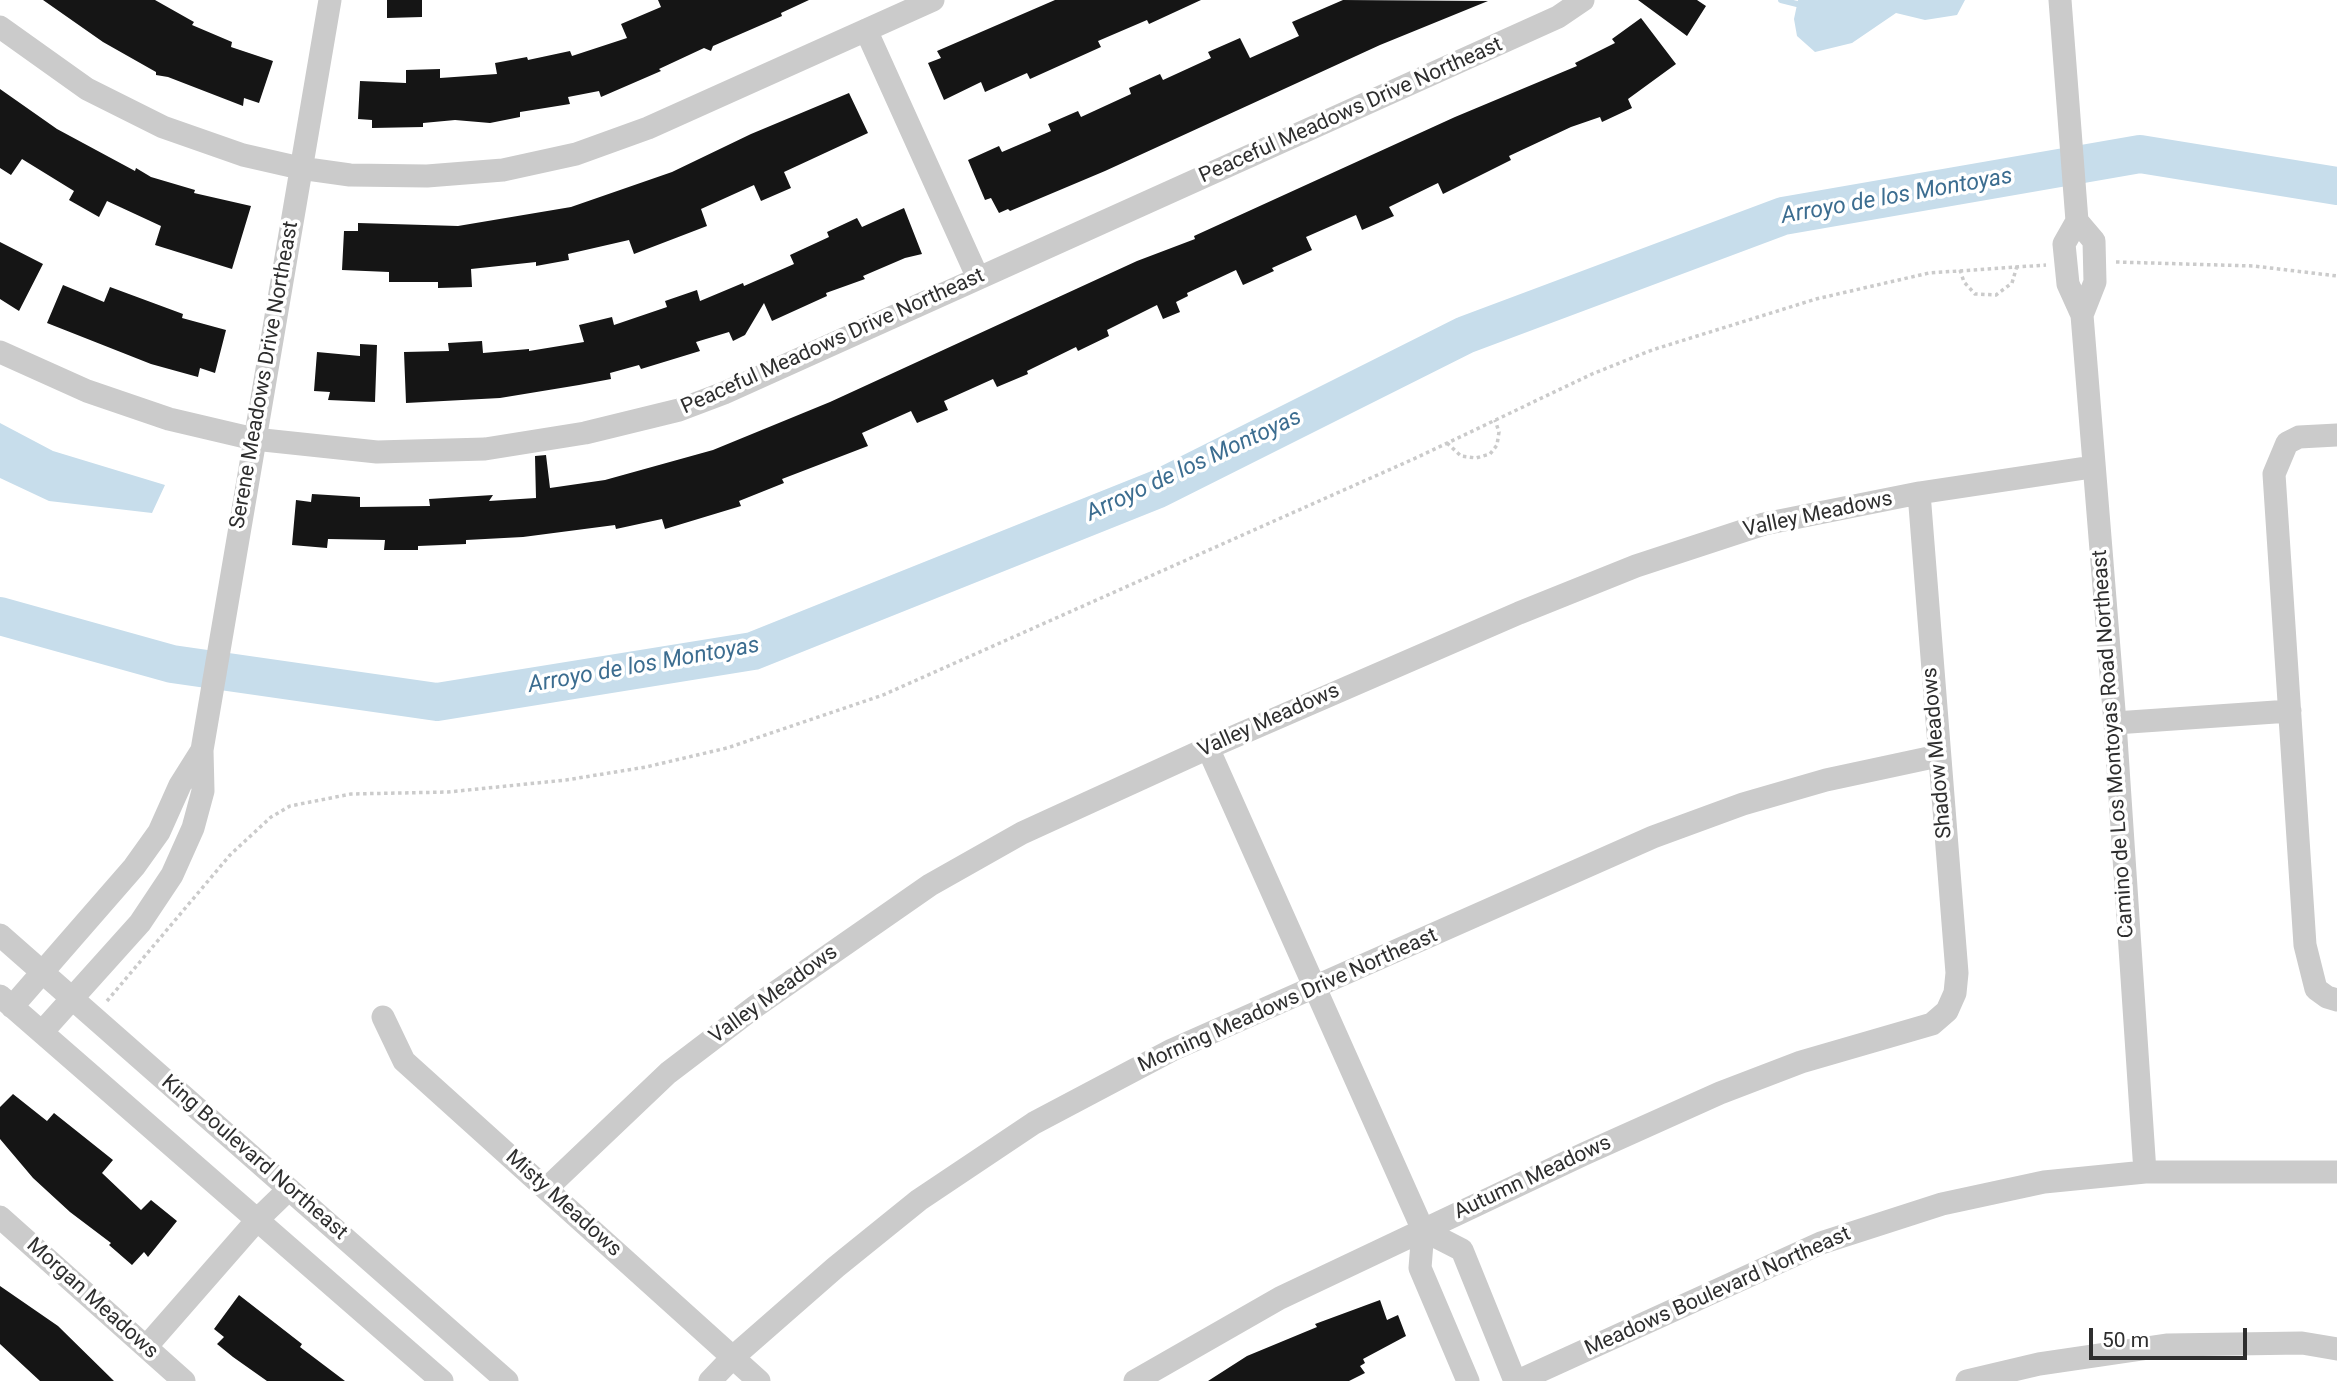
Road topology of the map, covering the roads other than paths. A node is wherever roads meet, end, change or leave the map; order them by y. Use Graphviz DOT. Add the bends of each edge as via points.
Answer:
graph roads {
  1 [pos="330,0"];
  2 [pos="933,0"];
  3 [pos="1583,0"];
  4 [pos="2060,0"];
  5 [pos="0,27"];
  6 [pos="866,30"];
  7 [pos="300,168"];
  8 [pos="2076,214"];
  9 [pos="978,278"];
  10 [pos="2082,315"];
  11 [pos="0,352"];
  12 [pos="2337,435"];
  13 [pos="254,439"];
  14 [pos="2092,467"];
  15 [pos="1919,493"];
  16 [pos="2290,711"];
  17 [pos="2115,723"];
  18 [pos="204,739"];
  19 [pos="1208,748"];
  20 [pos="1938,757"];
  21 [pos="0,934"];
  22 [pos="42,972"];
  23 [pos="1315,987"];
  24 [pos="71,997"];
  25 [pos="2337,1000"];
  26 [pos="6,1001"];
  27 [pos="1947,1012"];
  28 [pos="383,1017"];
  29 [pos="41,1032"];
  30 [pos="2145,1172"];
  31 [pos="2337,1172"];
  32 [pos="289,1189"];
  33 [pos="546,1189"];
  34 [pos="0,1217"];
  35 [pos="258,1219"];
  36 [pos="1423,1230"];
  37 [pos="146,1347"];
  38 [pos="2337,1349"];
  39 [pos="732,1358"];
  40 [pos="184,1381"];
  41 [pos="442,1381"];
  42 [pos="507,1381"];
  43 [pos="710,1381"];
  44 [pos="758,1381"];
  45 [pos="1135,1381"];
  46 [pos="1468,1381"];
  47 [pos="1516,1381"];
  48 [pos="1967,1381"];
  1 -- 7 [label="street, Serene Meadows Drive Northeast"];
  2 -- 6 [label="street"];
  3 -- 9 [label="street, Peaceful Meadows Drive Northeast" via="1558,18"];
  4 -- 8 [label="street, Camino de Los Montoyas Road Northeast"];
  5 -- 7 [label="street" via="87,89 163,127 243,155"];
  6 -- 7 [label="street" via="648,128 576,154 503,170 427,176 350,175"];
  6 -- 9 [label="street"];
  7 -- 13 [label="street, Serene Meadows Drive Northeast"];
  8 -- 10 [label="street, Camino de Los Montoyas Road Northeast" via="2064,244 2068,284"];
  8 -- 10 [label="street, Camino de Los Montoyas Road Northeast" via="2094,241 2095,282"];
  9 -- 13 [label="street, Peaceful Meadows Drive Northeast" via="724,393 679,410 585,433 485,449 377,452"];
  10 -- 14 [label="street, Camino de Los Montoyas Road Northeast"];
  11 -- 13 [label="street, Peaceful Meadows Drive Northeast" via="87,391 169,419"];
  12 -- 16 [label="street" via="2299,437 2287,443 2274,474"];
  13 -- 18 [label="street, Serene Meadows Drive Northeast"];
  14 -- 15 [label="street, Valley Meadows"];
  14 -- 17 [label="street, Camino de Los Montoyas Road Northeast"];
  15 -- 19 [label="street, Valley Meadows" via="1764,524 1636,566"];
  15 -- 20 [label="street, Shadow Meadows"];
  16 -- 17 [label="street"];
  16 -- 25 [label="street" via="2305,945 2316,989"];
  17 -- 30 [label="street, Camino de Los Montoyas Road Northeast"];
  18 -- 22 [label="street, Serene Meadows Drive Northeast" via="159,832"];
  18 -- 24 [label="street, Serene Meadows Drive Northeast" via="203,791 172,875 140,923"];
  19 -- 23 [label="street"];
  19 -- 33 [label="street, Valley Meadows" via="1021,833 930,886 668,1073"];
  20 -- 23 [label="street, Morning Meadows Drive Northeast" via="1826,780 1653,837"];
  20 -- 27 [label="street, Shadow Meadows" via="1956,973 1955,993"];
  21 -- 22 [label="street, King Boulevard Northeast"];
  22 -- 24 [label="street, King Boulevard Northeast"];
  22 -- 26 [label="street, Serene Meadows Drive Northeast"];
  23 -- 36 [label="street"];
  23 -- 39 [label="street, Morning Meadows Drive Northeast" via="1172,1050 1034,1123 919,1200"];
  24 -- 29 [label="street, Serene Meadows Drive Northeast"];
  24 -- 32 [label="street, King Boulevard Northeast"];
  26 -- 29 [label="street, King Boulevard Northeast"];
  27 -- 36 [label="street, Autumn Meadows" via="1931,1024 1801,1062 1720,1093"];
  28 -- 33 [label="street, Misty Meadows" via="404,1060"];
  29 -- 35 [label="street, King Boulevard Northeast"];
  30 -- 31 [label="street, Meadows Boulevard Northeast"];
  30 -- 47 [label="street, Meadows Boulevard Northeast" via="2044,1182 1942,1204 1833,1239"];
  32 -- 35 [label="street"];
  32 -- 42 [label="street, King Boulevard Northeast"];
  33 -- 39 [label="street, Misty Meadows"];
  34 -- 37 [label="street, Morgan Meadows"];
  35 -- 37 [label="street"];
  35 -- 41 [label="street, King Boulevard Northeast"];
  36 -- 45 [label="street, Autumn Meadows" via="1280,1298"];
  36 -- 46 [label="street" via="1420,1268"];
  36 -- 47 [label="street" via="1462,1250"];
  37 -- 40 [label="street, Morgan Meadows"];
  38 -- 48 [label="street" via="2302,1343 2168,1345 2039,1364"];
  39 -- 43 [label="street, Morning Meadows Drive Northeast"];
  39 -- 44 [label="street, Misty Meadows"];
}
